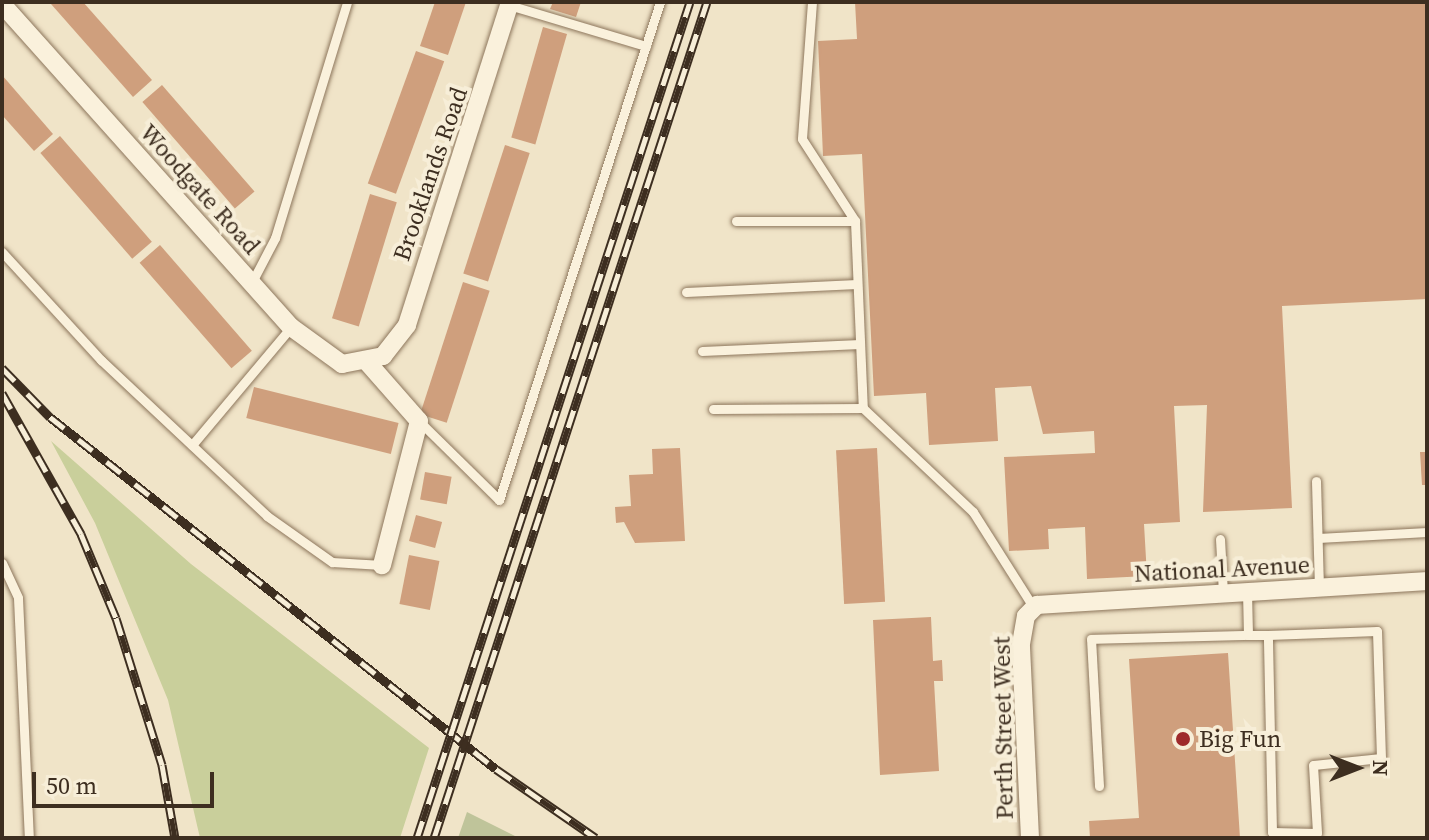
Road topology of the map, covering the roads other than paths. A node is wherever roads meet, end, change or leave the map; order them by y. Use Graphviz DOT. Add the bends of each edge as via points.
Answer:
graph roads {
  1 [pos="660,2"];
  2 [pos="812,2"];
  3 [pos="345,3"];
  4 [pos="510,3"];
  5 [pos="2,4"];
  6 [pos="646,46"];
  7 [pos="736,221"];
  8 [pos="855,221"];
  9 [pos="2,252"];
  10 [pos="252,282"];
  11 [pos="857,284"];
  12 [pos="686,292"];
  13 [pos="291,327"];
  14 [pos="860,344"];
  15 [pos="702,351"];
  16 [pos="375,360"];
  17 [pos="863,408"];
  18 [pos="713,409"];
  19 [pos="419,421"];
  20 [pos="192,445"];
  21 [pos="1316,481"];
  22 [pos="1427,532"];
  23 [pos="1318,538"];
  24 [pos="1220,539"];
  25 [pos="2,563"];
  26 [pos="382,565"];
  27 [pos="1427,581"];
  28 [pos="1319,587"];
  29 [pos="1247,591"];
  30 [pos="1223,593"];
  31 [pos="1030,612"];
  32 [pos="1248,635"];
  33 [pos="1268,635"];
  34 [pos="1099,786"];
  35 [pos="29,838"];
  36 [pos="1030,838"];
  1 -- 6 [label="lane"];
  2 -- 8 [label="lane" via="802,139"];
  3 -- 10 [label="lane" via="275,238"];
  4 -- 6 [label="lane"];
  4 -- 16 [label="street, Brooklands Road" via="407,325"];
  5 -- 10 [label="street, Woodgate Road"];
  6 -- 19 [label="lane" via="499,500"];
  7 -- 8 [label="lane"];
  8 -- 11 [label="lane"];
  9 -- 20 [label="lane"];
  10 -- 13 [label="street, Woodgate Road"];
  11 -- 12 [label="lane"];
  11 -- 14 [label="lane"];
  13 -- 16 [label="street, Woodgate Road" via="318,353"];
  13 -- 20 [label="lane"];
  14 -- 15 [label="lane"];
  14 -- 17 [label="lane"];
  16 -- 19 [label="street"];
  17 -- 18 [label="lane"];
  17 -- 31 [label="lane" via="973,512"];
  19 -- 26 [label="street"];
  20 -- 26 [label="lane" via="267,516 332,562"];
  21 -- 23 [label="lane"];
  22 -- 23 [label="lane"];
  23 -- 28 [label="lane"];
  24 -- 30 [label="lane"];
  25 -- 35 [label="lane" via="18,598"];
  27 -- 28 [label="street, National Avenue"];
  28 -- 29 [label="street, National Avenue"];
  29 -- 30 [label="street, National Avenue"];
  29 -- 32 [label="lane"];
  30 -- 31 [label="street, National Avenue"];
  31 -- 36 [label="street, Perth Street West"];
  32 -- 33 [label="lane"];
  32 -- 34 [label="lane" via="1091,639"];
  33 -- 33 [label="lane" via="1377,631 1381,758 1313,765 1317,833 1272,832"];
}
